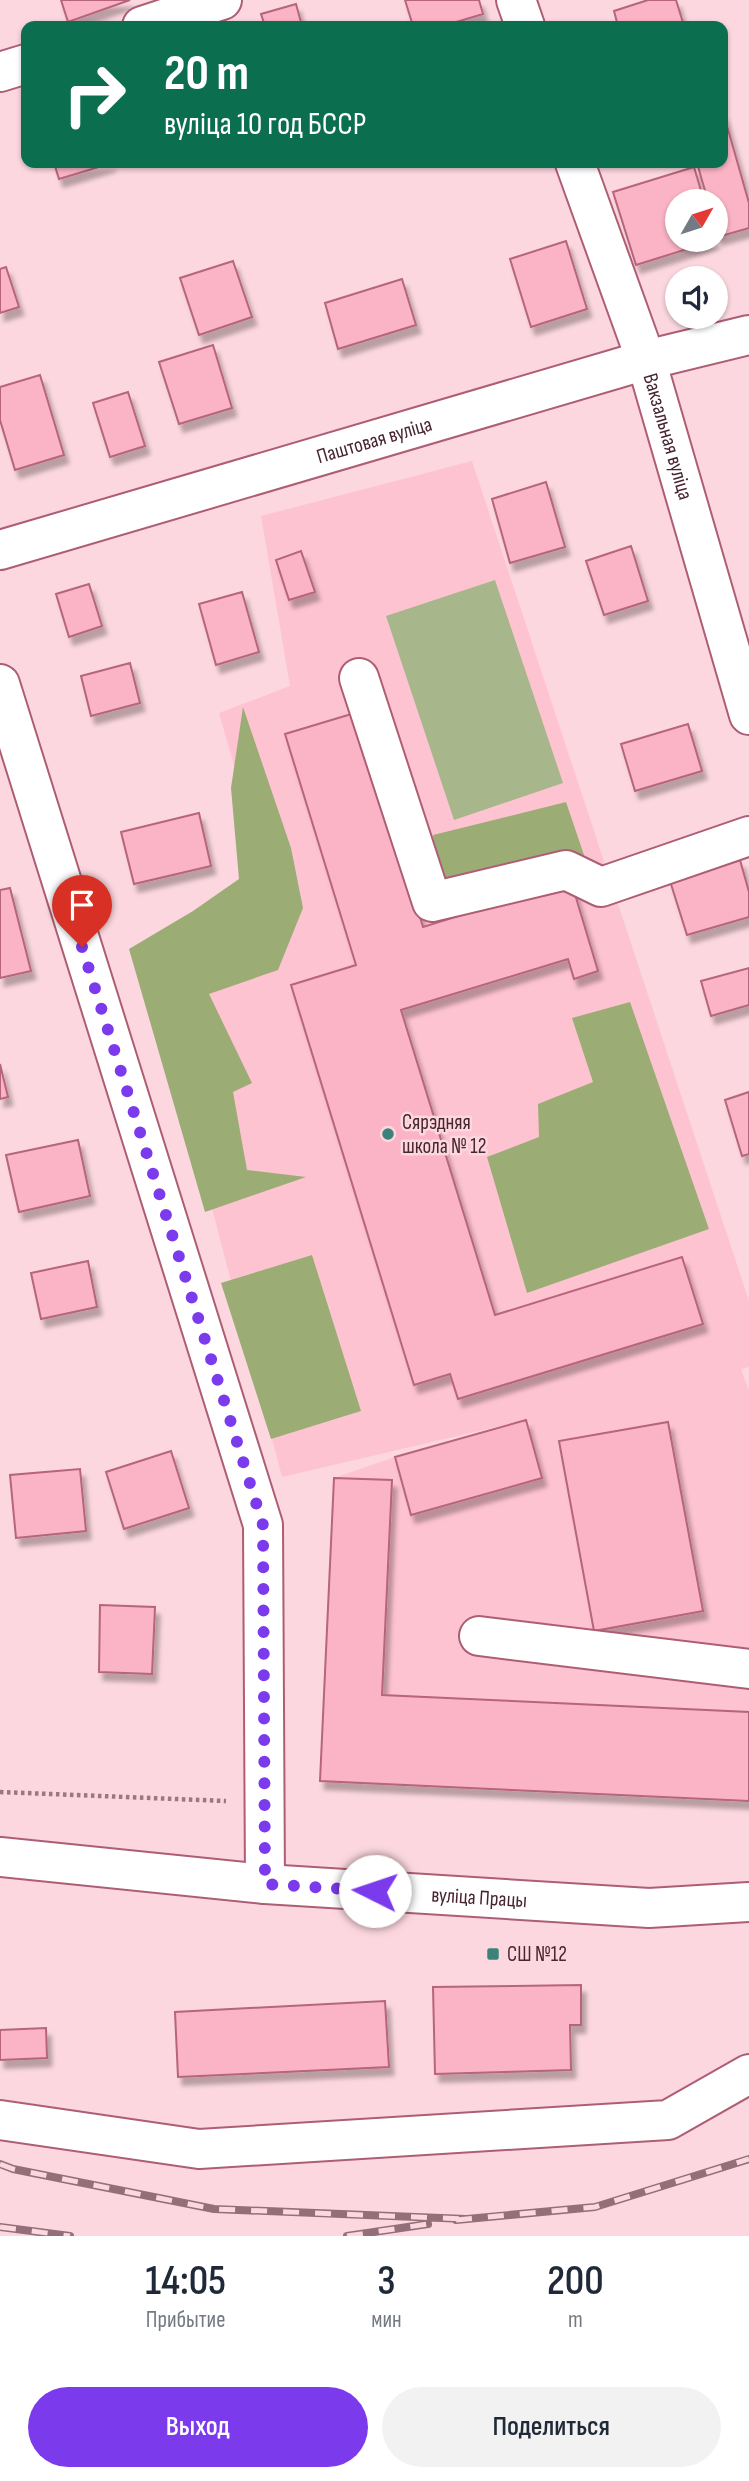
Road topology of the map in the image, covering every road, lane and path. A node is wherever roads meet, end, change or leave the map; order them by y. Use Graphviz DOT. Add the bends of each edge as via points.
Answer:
graph roads {
  1 [pos="222,0"];
  2 [pos="516,0"];
  3 [pos="157,21"];
  4 [pos="523,21"];
  5 [pos="21,66"];
  6 [pos="0,72"];
  7 [pos="577,168"];
  8 [pos="749,335"];
  9 [pos="646,360"];
  10 [pos="0,550"];
  11 [pos="359,678"];
  12 [pos="0,684"];
  13 [pos="749,715"];
  14 [pos="749,836"];
  15 [pos="479,1636"];
  16 [pos="749,1669"];
  17 [pos="0,1792"];
  18 [pos="264,1802"];
  19 [pos="0,1857"];
  20 [pos="265,1884"];
  21 [pos="749,1902"];
  22 [pos="749,2074"];
  23 [pos="0,2120"];
  1 -- 3 [label="street"];
  2 -- 4 [label="street"];
  5 -- 6 [label="street"];
  7 -- 9 [label="street, Вакзальная вуліца"];
  8 -- 9 [label="street, Паштовая вуліца"];
  9 -- 10 [label="street, Паштовая вуліца"];
  9 -- 13 [label="street, Вакзальная вуліца"];
  11 -- 14 [label="street" via="432,902 566,870 601,887"];
  12 -- 18 [label="street" via="263,1525"];
  15 -- 16 [label="street"];
  17 -- 18 [label="path"];
  18 -- 20 [label="street"];
  19 -- 20 [label="street, вуліца Працы"];
  20 -- 21 [label="street, вуліца Працы" via="649,1908"];
  22 -- 23 [label="street" via="668,2120 199,2149"];
}
